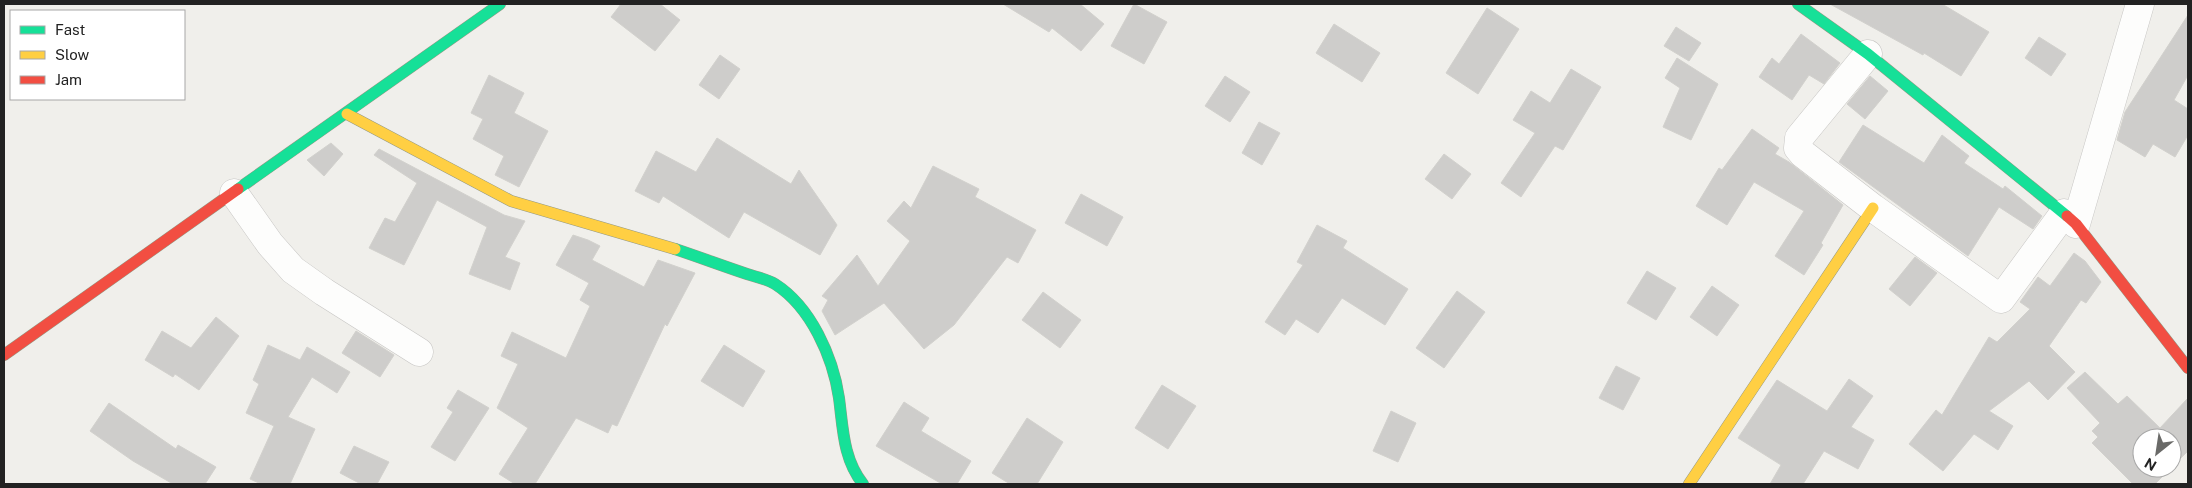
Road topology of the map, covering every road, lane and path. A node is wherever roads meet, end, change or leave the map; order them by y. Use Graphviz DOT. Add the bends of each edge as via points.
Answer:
graph roads {
  1 [pos="500,4"];
  2 [pos="1798,4"];
  3 [pos="2140,4"];
  4 [pos="1868,54"];
  5 [pos="347,114"];
  6 [pos="234,193"];
  7 [pos="1873,208"];
  8 [pos="2070,218"];
  9 [pos="418,352"];
  10 [pos="4,355"];
  11 [pos="2188,368"];
  12 [pos="863,484"];
  13 [pos="1689,484"];
  1 -- 5 [label="street"];
  2 -- 4 [label="street"];
  3 -- 8 [label="street"];
  4 -- 7 [label="street" via="1799,138 1798,144 1799,151"];
  4 -- 8 [label="street"];
  5 -- 6 [label="street"];
  5 -- 12 [label="street" via="511,201 662,245 774,283 784,290 815,331 829,359 848,452 854,474"];
  6 -- 9 [label="street" via="293,270"];
  6 -- 10 [label="street"];
  7 -- 8 [label="street" via="2001,299"];
  7 -- 13 [label="street"];
  8 -- 11 [label="street"];
}
